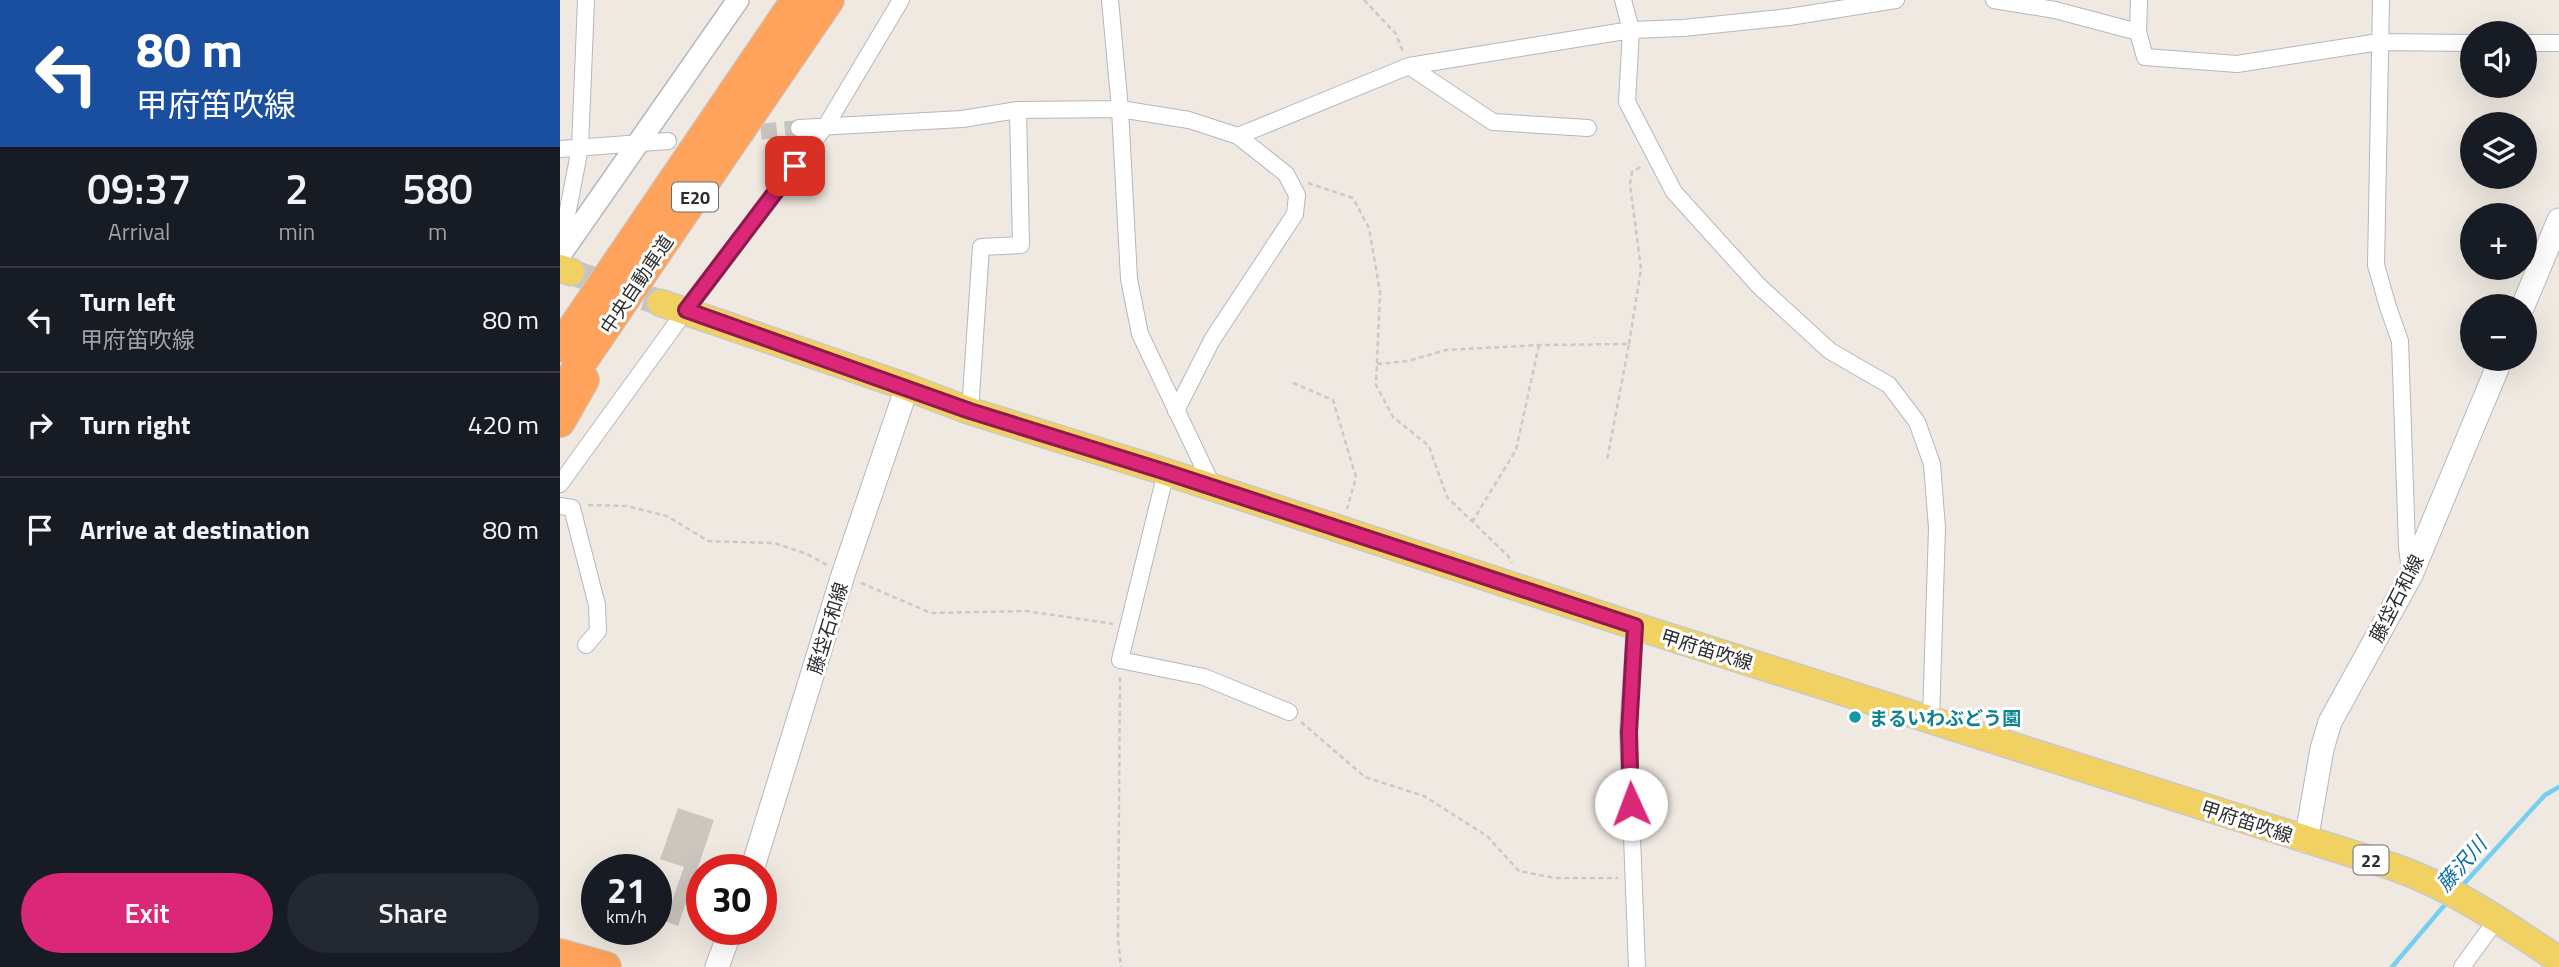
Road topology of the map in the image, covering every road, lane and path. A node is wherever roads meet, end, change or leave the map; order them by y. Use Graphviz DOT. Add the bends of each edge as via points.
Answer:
graph roads {
  1 [pos="586,0"];
  2 [pos="738,0"];
  3 [pos="796,0"];
  4 [pos="829,0"];
  5 [pos="901,0"];
  6 [pos="1110,0"];
  7 [pos="1364,0"];
  8 [pos="1623,0"];
  9 [pos="1896,0"];
  10 [pos="1994,0"];
  11 [pos="2139,0"];
  12 [pos="2381,0"];
  13 [pos="1631,30"];
  14 [pos="2138,32"];
  15 [pos="2379,42"];
  16 [pos="2460,43"];
  17 [pos="2537,43"];
  18 [pos="2559,43"];
  19 [pos="1409,66"];
  20 [pos="1120,109"];
  21 [pos="1018,110"];
  22 [pos="827,124"];
  23 [pos="799,128"];
  24 [pos="1588,128"];
  25 [pos="1238,136"];
  26 [pos="668,141"];
  27 [pos="638,145"];
  28 [pos="580,148"];
  29 [pos="560,149"];
  30 [pos="1656,157"];
  31 [pos="1286,174"];
  32 [pos="2559,220"];
  33 [pos="667,238"];
  34 [pos="563,262"];
  35 [pos="2528,294"];
  36 [pos="674,307"];
  37 [pos="1629,344"];
  38 [pos="1539,345"];
  39 [pos="560,347"];
  40 [pos="1377,364"];
  41 [pos="2496,371"];
  42 [pos="1293,383"];
  43 [pos="907,387"];
  44 [pos="560,394"];
  45 [pos="970,411"];
  46 [pos="1176,411"];
  47 [pos="560,422"];
  48 [pos="1607,460"];
  49 [pos="1166,472"];
  50 [pos="560,484"];
  51 [pos="1213,487"];
  52 [pos="560,506"];
  53 [pos="1472,522"];
  54 [pos="1342,529"];
  55 [pos="2410,575"];
  56 [pos="1528,590"];
  57 [pos="1635,626"];
  58 [pos="586,645"];
  59 [pos="1120,660"];
  60 [pos="1289,712"];
  61 [pos="1931,719"];
  62 [pos="2306,841"];
  63 [pos="757,854"];
  64 [pos="1632,878"];
  65 [pos="2494,917"];
  66 [pos="725,945"];
  67 [pos="560,954"];
  68 [pos="2559,960"];
  69 [pos="606,967"];
  70 [pos="717,967"];
  71 [pos="1121,967"];
  72 [pos="1637,967"];
  73 [pos="2462,967"];
  1 -- 28 [label="street"];
  2 -- 27 [label="street"];
  3 -- 39 [label="highway, 中央自動車道 / E20"];
  4 -- 33 [label="highway, 中央自動車道 / E20"];
  5 -- 22 [label="street"];
  6 -- 20 [label="street"];
  7 -- 19 [label="path" via="1396,34"];
  8 -- 13 [label="street"];
  9 -- 13 [label="street" via="1789,17"];
  10 -- 14 [label="street"];
  11 -- 14 [label="street"];
  12 -- 15 [label="street"];
  13 -- 19 [label="street"];
  13 -- 30 [label="street" via="1627,102"];
  14 -- 15 [label="street" via="2146,57 2237,64"];
  15 -- 16 [label="street"];
  15 -- 55 [label="street" via="2376,265 2400,341"];
  17 -- 18 [label="street"];
  19 -- 24 [label="street" via="1493,122"];
  19 -- 25 [label="street"];
  20 -- 21 [label="street"];
  20 -- 25 [label="street" via="1189,120"];
  20 -- 46 [label="street" via="1129,279 1140,334"];
  21 -- 22 [label="street" via="962,119"];
  21 -- 45 [label="street" via="1021,244 981,247"];
  22 -- 23 [label="street"];
  22 -- 36 [label="street"];
  25 -- 31 [label="street"];
  26 -- 27 [label="street"];
  27 -- 28 [label="street"];
  27 -- 34 [label="street"];
  28 -- 29 [label="street"];
  28 -- 34 [label="street"];
  30 -- 37 [label="path" via="1632,172 1630,184 1641,269"];
  30 -- 61 [label="street" via="1674,192 1759,286 1830,351 1889,385 1917,422 1932,464 1937,527"];
  31 -- 40 [label="path" via="1353,198 1369,228 1380,292"];
  31 -- 46 [label="street" via="1297,195 1295,214 1212,340"];
  32 -- 35 [label="main road"];
  33 -- 44 [label="highway, 中央自動車道 / E20"];
  33 -- 47 [label="highway"];
  36 -- 43 [label="main road, 甲府笛吹線 / 22"];
  36 -- 50 [label="street"];
  37 -- 38 [label="path"];
  37 -- 48 [label="path"];
  38 -- 40 [label="path" via="1446,350"];
  38 -- 53 [label="path" via="1516,450"];
  40 -- 53 [label="path" via="1376,385 1393,417 1429,446 1447,497"];
  41 -- 55 [label="main road, 藤垈石和線"];
  42 -- 54 [label="path" via="1333,400 1356,477"];
  43 -- 45 [label="main road, 甲府笛吹線 / 22"];
  43 -- 63 [label="main road, 藤垈石和線"];
  45 -- 49 [label="main road, 甲府笛吹線 / 22"];
  46 -- 51 [label="street"];
  49 -- 51 [label="main road, 甲府笛吹線 / 22"];
  49 -- 59 [label="street"];
  51 -- 54 [label="main road, 甲府笛吹線 / 22"];
  52 -- 58 [label="street" via="572,508 597,605 598,631"];
  53 -- 56 [label="path" via="1508,556"];
  54 -- 56 [label="main road, 甲府笛吹線 / 22"];
  55 -- 62 [label="main road, 藤垈石和線" via="2330,722"];
  56 -- 57 [label="main road, 甲府笛吹線 / 22"];
  57 -- 61 [label="main road, 甲府笛吹線 / 22"];
  57 -- 64 [label="street" via="1629,732"];
  59 -- 60 [label="street" via="1204,677"];
  59 -- 71 [label="path"];
  60 -- 64 [label="path" via="1365,777 1424,796 1487,836 1519,871 1555,878"];
  61 -- 62 [label="main road, 甲府笛吹線 / 22"];
  62 -- 65 [label="main road, 甲府笛吹線 / 22" via="2435,883"];
  64 -- 72 [label="street"];
  65 -- 68 [label="main road, 22"];
  65 -- 73 [label="street"];
  66 -- 70 [label="main road"];
  67 -- 69 [label="highway"];
}
